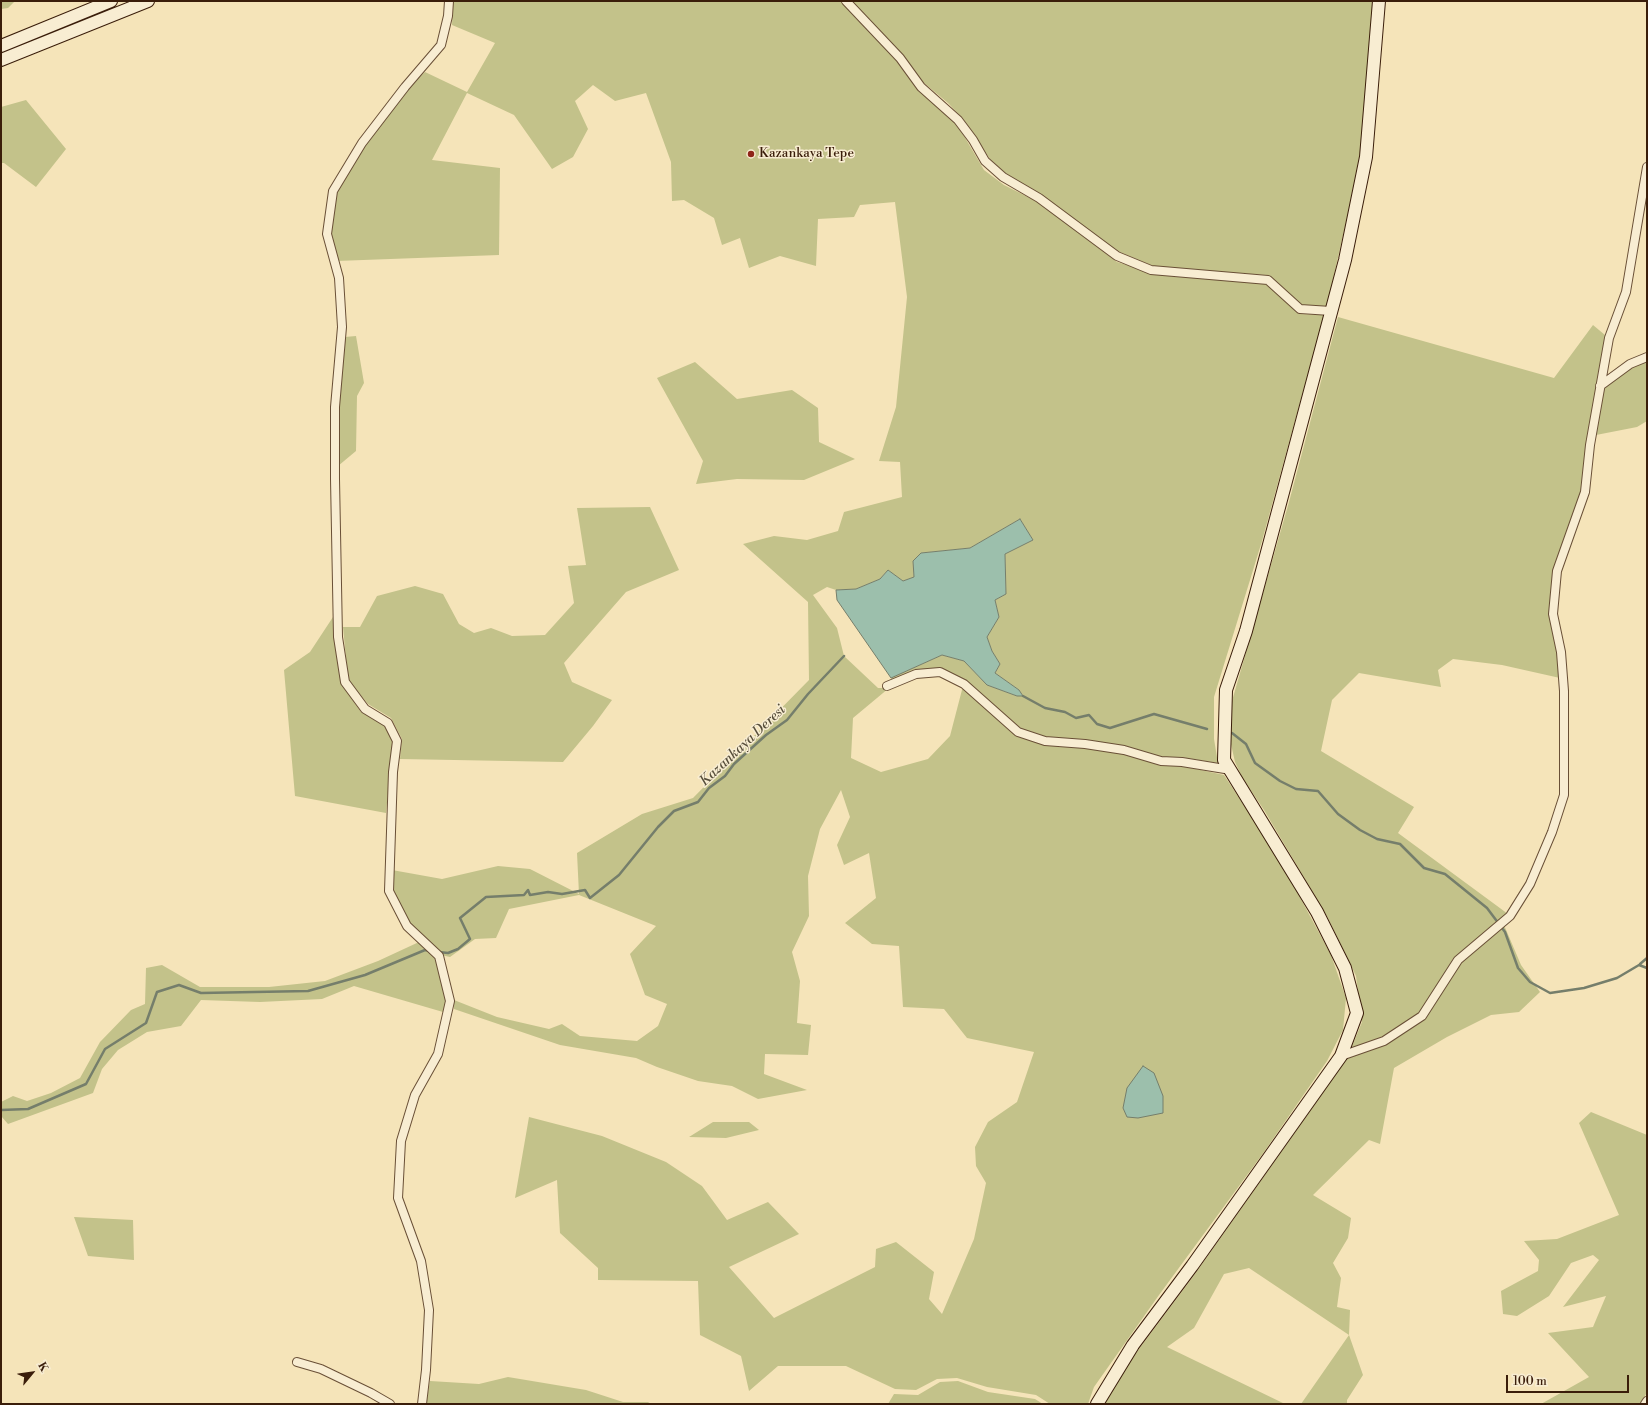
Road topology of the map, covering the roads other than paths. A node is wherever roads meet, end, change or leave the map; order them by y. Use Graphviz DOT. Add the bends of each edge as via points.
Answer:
graph roads {
  1 [pos="111,1"];
  2 [pos="148,1"];
  3 [pos="449,1"];
  4 [pos="846,1"];
  5 [pos="1379,1"];
  6 [pos="1,46"];
  7 [pos="1,60"];
  8 [pos="1647,167"];
  9 [pos="1331,311"];
  10 [pos="1647,357"];
  11 [pos="1600,386"];
  12 [pos="887,686"];
  13 [pos="1231,770"];
  14 [pos="1342,1056"];
  15 [pos="297,1362"];
  16 [pos="1647,1401"];
  17 [pos="390,1404"];
  18 [pos="422,1404"];
  19 [pos="1097,1404"];
  20 [pos="1645,1404"];
  1 -- 6 [label="street"];
  2 -- 7 [label="street"];
  3 -- 18 [label="street" via="441,45 362,143 333,191 327,234 338,278 342,326 335,407 335,479 338,637 345,682 366,709 388,723 397,741 392,779 389,892 407,926 438,956 450,1001 438,1054 415,1095 401,1141 398,1198 421,1261 429,1310"];
  4 -- 9 [label="street" via="900,58 921,87 958,120 984,161 1117,256 1151,270 1268,280 1300,310"];
  5 -- 9 [label="street" via="1366,157 1345,260"];
  8 -- 11 [label="street" via="1626,292 1609,338"];
  9 -- 13 [label="street" via="1246,631 1226,690 1224,760"];
  10 -- 11 [label="street" via="1630,364"];
  11 -- 14 [label="street" via="1585,492 1556,571 1554,614 1561,652 1564,691 1564,796 1552,832 1530,884 1510,916 1458,960 1422,1016 1384,1041"];
  12 -- 13 [label="street" via="916,674 940,672 964,684 1018,732 1045,741 1086,744 1124,750 1161,761"];
  13 -- 14 [label="street" via="1317,912 1345,968 1357,1013"];
  14 -- 19 [label="street" via="1133,1345"];
  15 -- 17 [label="street" via="321,1370"];
  16 -- 20 [label="street"];
}
